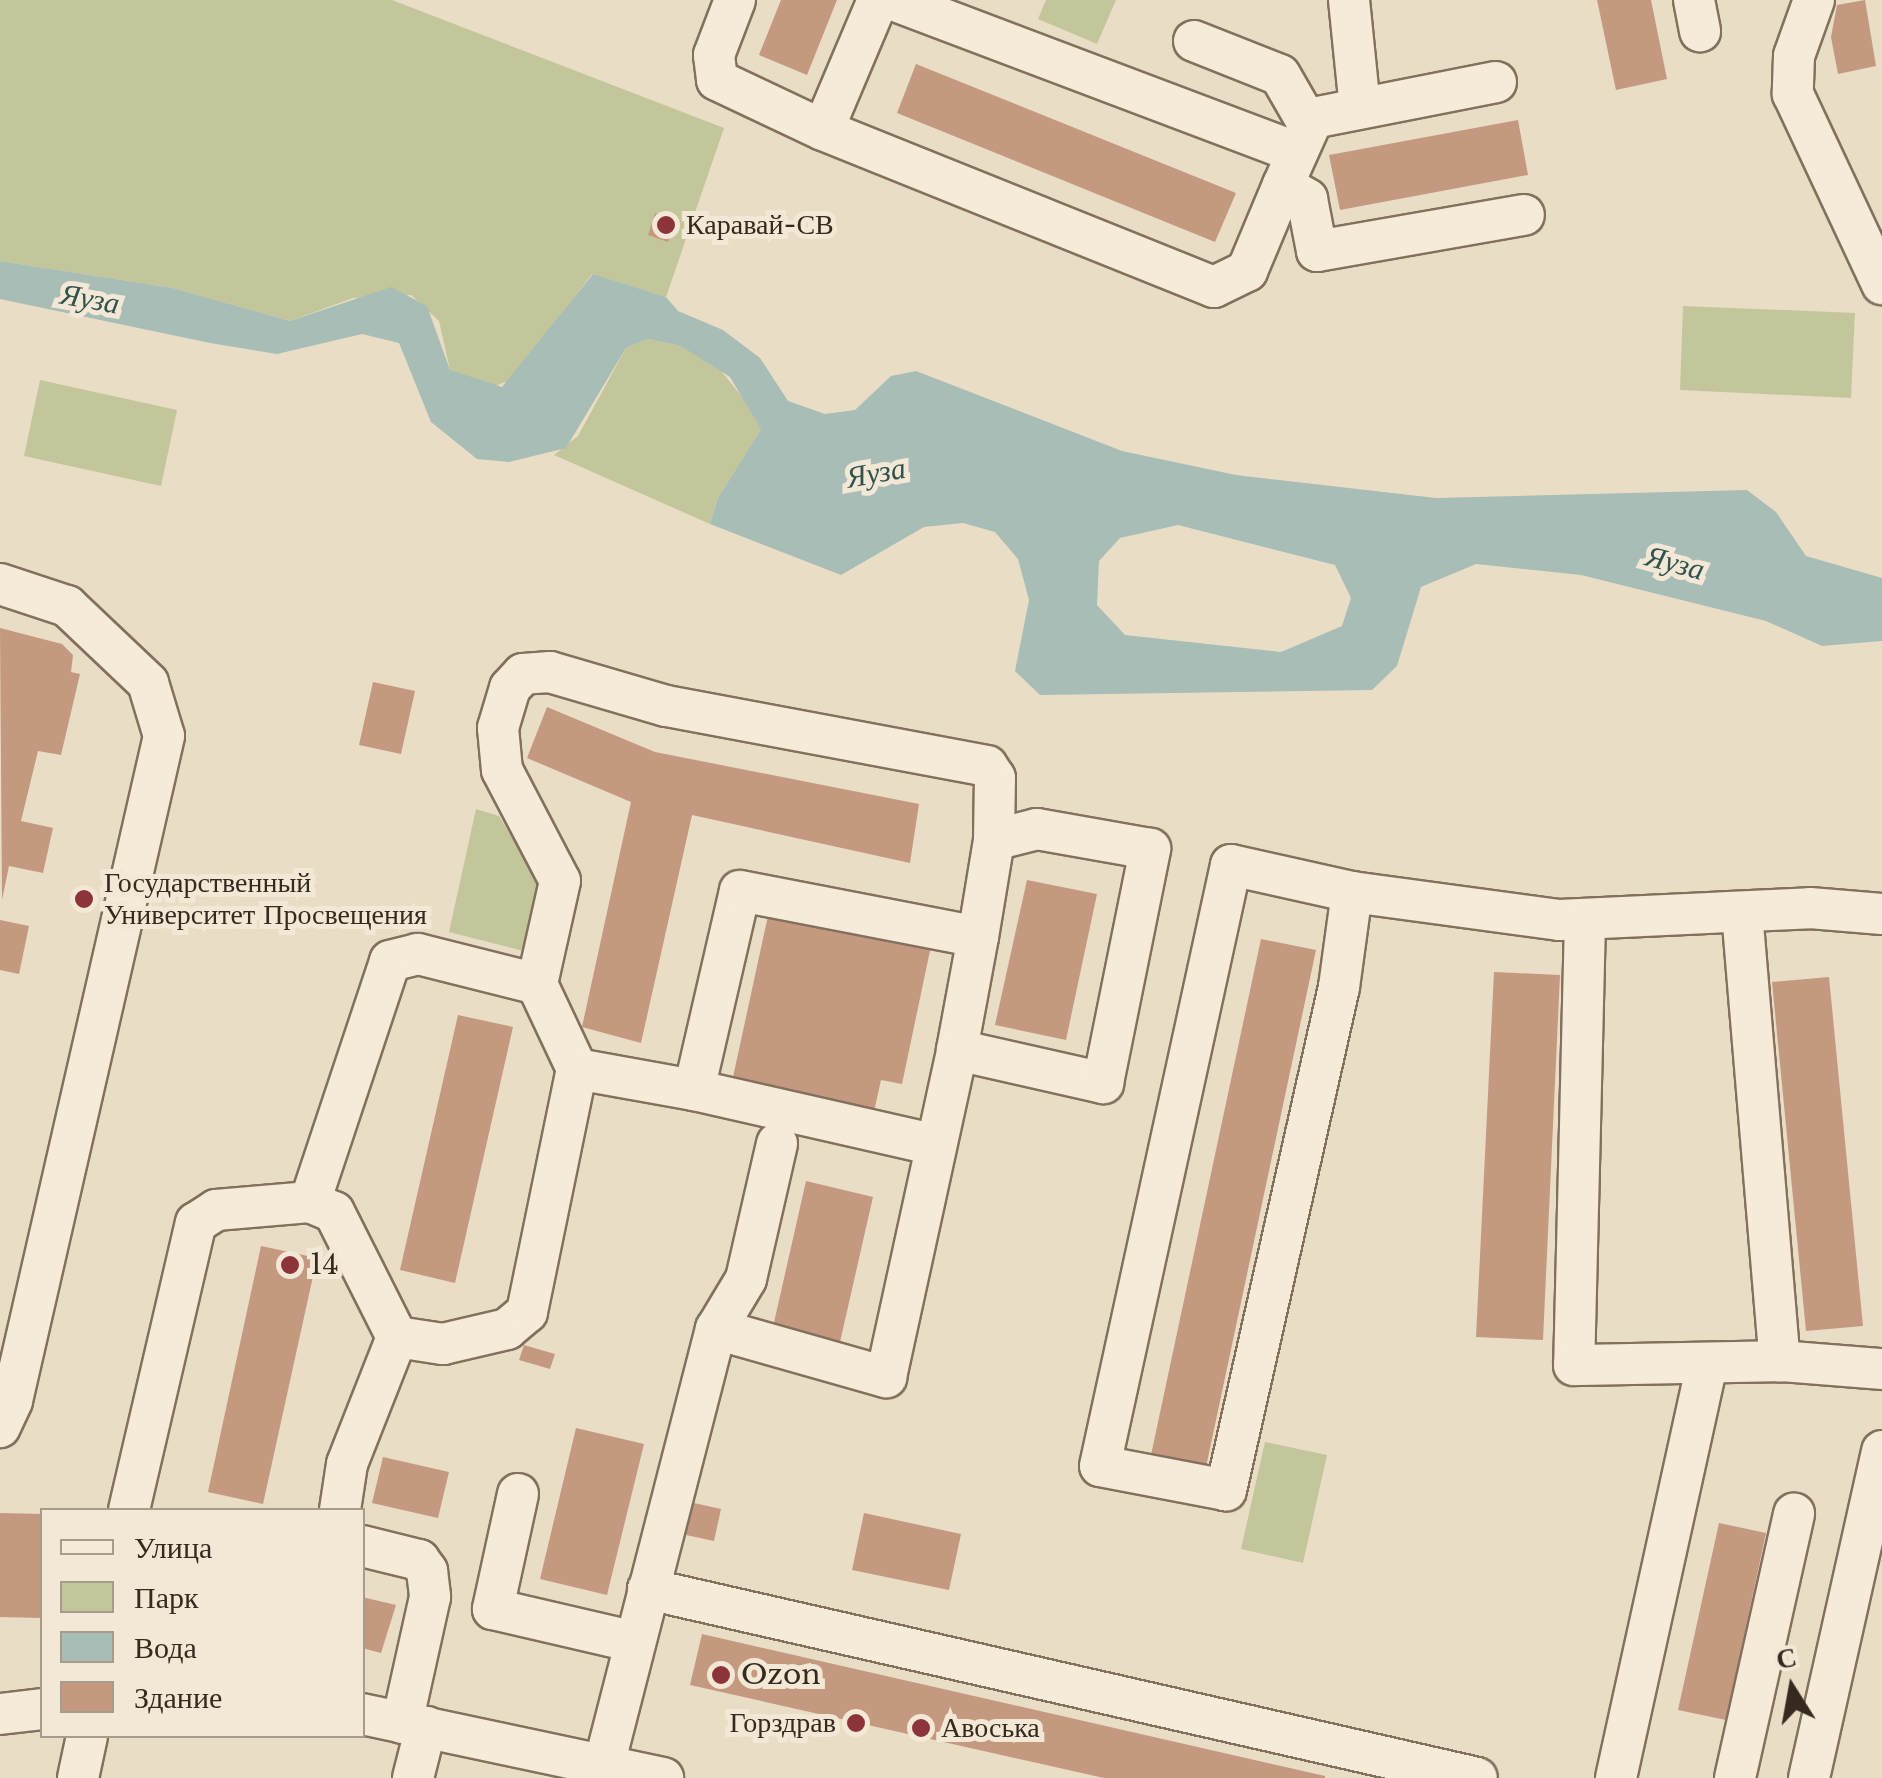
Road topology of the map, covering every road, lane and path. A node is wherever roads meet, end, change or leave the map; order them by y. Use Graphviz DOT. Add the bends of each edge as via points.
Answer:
graph roads {
  1 [pos="735,0"];
  2 [pos="878,0"];
  3 [pos="893,0"];
  4 [pos="1814,0"];
  5 [pos="1360,24"];
  6 [pos="1194,41"];
  7 [pos="1496,82"];
  8 [pos="1360,108"];
  9 [pos="823,130"];
  10 [pos="1295,153"];
  11 [pos="1524,214"];
  12 [pos="1873,241"];
  13 [pos="1882,284"];
  14 [pos="0,584"];
  15 [pos="994,840"];
  16 [pos="1352,892"];
  17 [pos="1742,912"];
  18 [pos="1882,914"];
  19 [pos="1585,921"];
  20 [pos="978,938"];
  21 [pos="537,984"];
  22 [pos="956,1050"];
  23 [pos="577,1069"];
  24 [pos="694,1090"];
  25 [pos="778,1144"];
  26 [pos="936,1146"];
  27 [pos="310,1202"];
  28 [pos="716,1330"];
  29 [pos="396,1337"];
  30 [pos="1780,1361"];
  31 [pos="1707,1363"];
  32 [pos="1882,1369"];
  33 [pos="0,1426"];
  34 [pos="1882,1451"];
  35 [pos="518,1494"];
  36 [pos="122,1504"];
  37 [pos="340,1508"];
  38 [pos="1794,1513"];
  39 [pos="365,1547"];
  40 [pos="648,1589"];
  41 [pos="635,1642"];
  42 [pos="40,1709"];
  43 [pos="0,1714"];
  44 [pos="365,1715"];
  45 [pos="414,1725"];
  46 [pos="87,1738"];
  47 [pos="604,1766"];
  48 [pos="78,1778"];
  49 [pos="414,1778"];
  50 [pos="663,1778"];
  51 [pos="1477,1778"];
  52 [pos="1616,1778"];
  53 [pos="1735,1778"];
  54 [pos="1810,1778"];
  1 -- 9 [label="street" via="714,55 717,80"];
  2 -- 9 [label="street"];
  3 -- 10 [label="street"];
  4 -- 12 [label="street" via="1790,74 1793,94"];
  5 -- 8 [label="street"];
  6 -- 10 [label="street" via="1280,75"];
  7 -- 8 [label="street"];
  8 -- 10 [label="street"];
  9 -- 10 [label="street" via="1214,287 1247,271"];
  10 -- 11 [label="street" via="1317,251"];
  12 -- 13 [label="street"];
  14 -- 33 [label="street" via="67,606 148,683 164,736 12,1401"];
  15 -- 20 [label="street"];
  15 -- 21 [label="street" via="995,778 980,763 666,706 550,672 523,674 510,688 496,741 508,788 560,881"];
  15 -- 22 [label="street" via="1036,828 1150,849 1104,1083"];
  16 -- 16 [label="street" via="1231,866 1100,1466 1226,1490 1339,987"];
  16 -- 19 [label="street"];
  17 -- 18 [label="street"];
  17 -- 19 [label="street"];
  17 -- 30 [label="street"];
  19 -- 31 [label="street" via="1574,1366"];
  20 -- 22 [label="street"];
  20 -- 24 [label="street" via="740,890"];
  21 -- 23 [label="street"];
  21 -- 27 [label="street" via="418,954 390,962"];
  22 -- 26 [label="street"];
  23 -- 24 [label="street"];
  23 -- 29 [label="street" via="527,1312 507,1329 443,1344"];
  24 -- 26 [label="street"];
  25 -- 28 [label="street" via="746,1279"];
  26 -- 28 [label="street" via="886,1378"];
  27 -- 29 [label="street" via="334,1212"];
  27 -- 36 [label="street" via="216,1210 196,1223"];
  28 -- 40 [label="street"];
  29 -- 37 [label="street" via="347,1464"];
  30 -- 31 [label="street"];
  30 -- 32 [label="street"];
  31 -- 52 [label="street"];
  34 -- 54 [label="street"];
  35 -- 41 [label="street" via="493,1608"];
  38 -- 53 [label="street"];
  39 -- 45 [label="street" via="419,1560 427,1572 430,1597"];
  40 -- 41 [label="street"];
  40 -- 51 [label="street"];
  41 -- 47 [label="street"];
  42 -- 43 [label="street"];
  44 -- 45 [label="street"];
  45 -- 47 [label="street"];
  45 -- 49 [label="street"];
  46 -- 48 [label="street"];
  47 -- 50 [label="street"];
}
